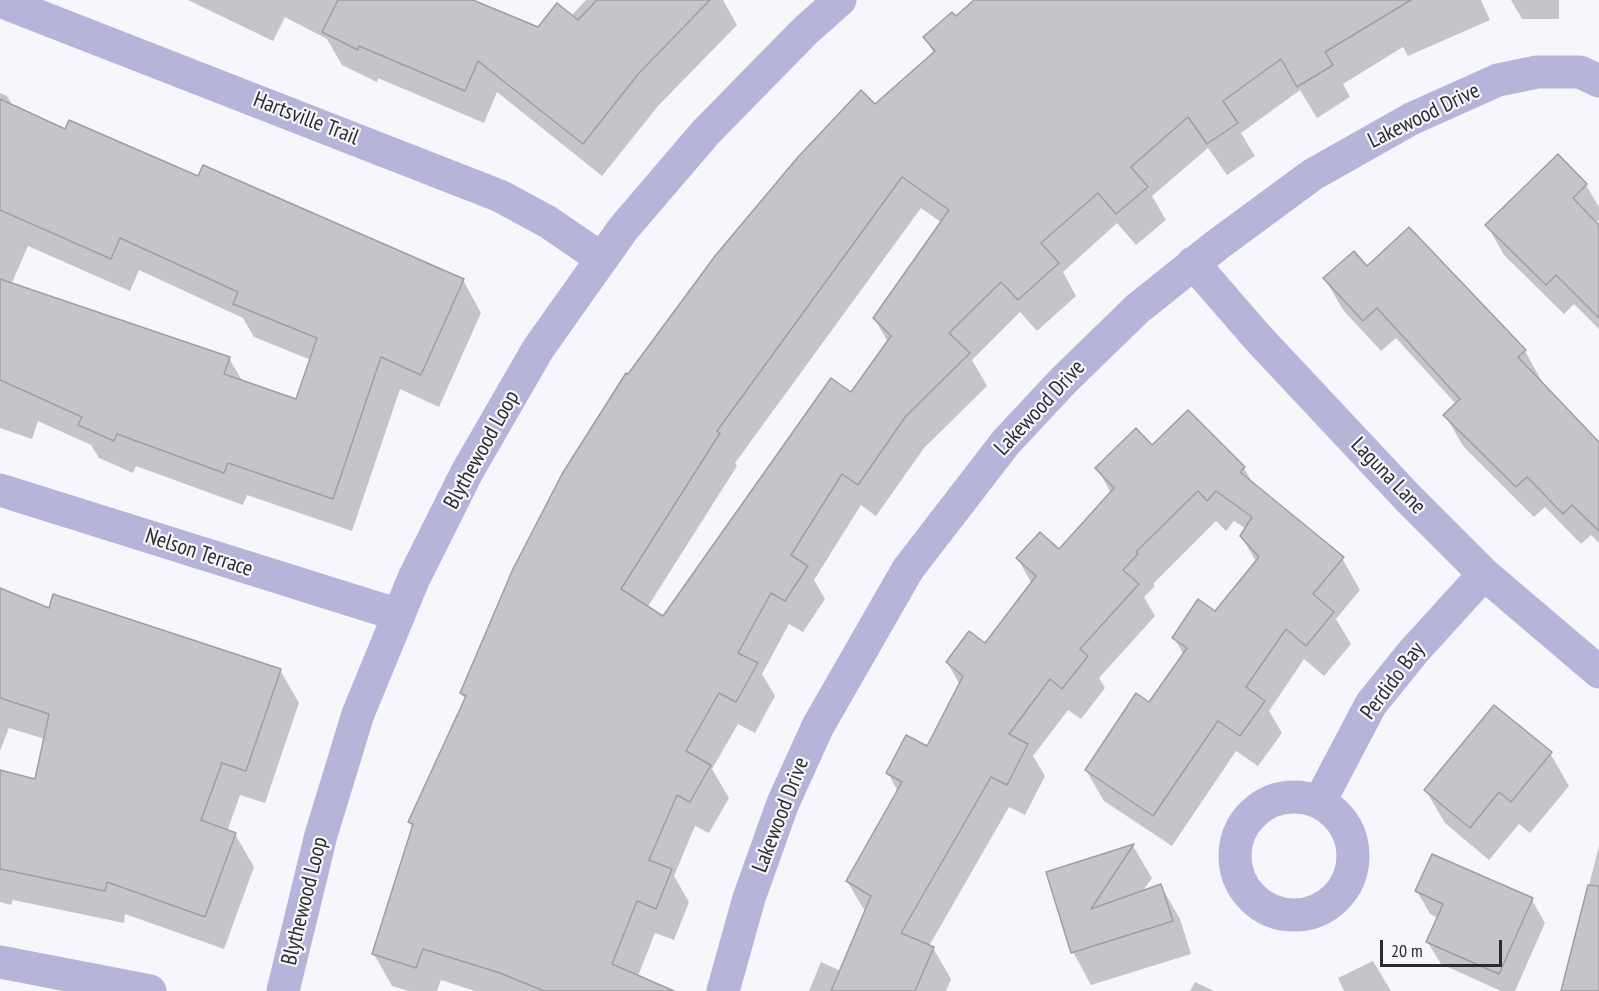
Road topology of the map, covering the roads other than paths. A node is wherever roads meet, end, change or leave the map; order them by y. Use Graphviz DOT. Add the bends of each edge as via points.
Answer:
graph roads {
  1 [pos="840,0"];
  2 [pos="0,1"];
  3 [pos="1599,81"];
  4 [pos="602,259"];
  5 [pos="1193,263"];
  6 [pos="0,490"];
  7 [pos="1484,574"];
  8 [pos="399,615"];
  9 [pos="1599,672"];
  10 [pos="1320,801"];
  11 [pos="0,962"];
  12 [pos="150,991"];
  13 [pos="283,991"];
  14 [pos="723,991"];
  1 -- 4 [label="street, Blythewood Loop" via="706,132"];
  2 -- 4 [label="street, Hartsville Trail" via="500,196 548,222"];
  3 -- 5 [label="street, Lakewood Drive" via="1580,72 1537,72 1498,80 1411,118 1312,175"];
  4 -- 8 [label="street, Blythewood Loop" via="538,349 467,472"];
  5 -- 7 [label="street, Laguna Lane" via="1338,424"];
  5 -- 14 [label="street, Lakewood Drive" via="1137,309 1006,442 908,569 818,726 783,803 749,898"];
  6 -- 8 [label="street, Nelson Terrace"];
  7 -- 9 [label="street, Laguna Lane"];
  7 -- 10 [label="street, Perdido Bay" via="1371,704"];
  8 -- 13 [label="street, Blythewood Loop" via="358,714 321,834"];
  11 -- 12 [label="street"];
}
